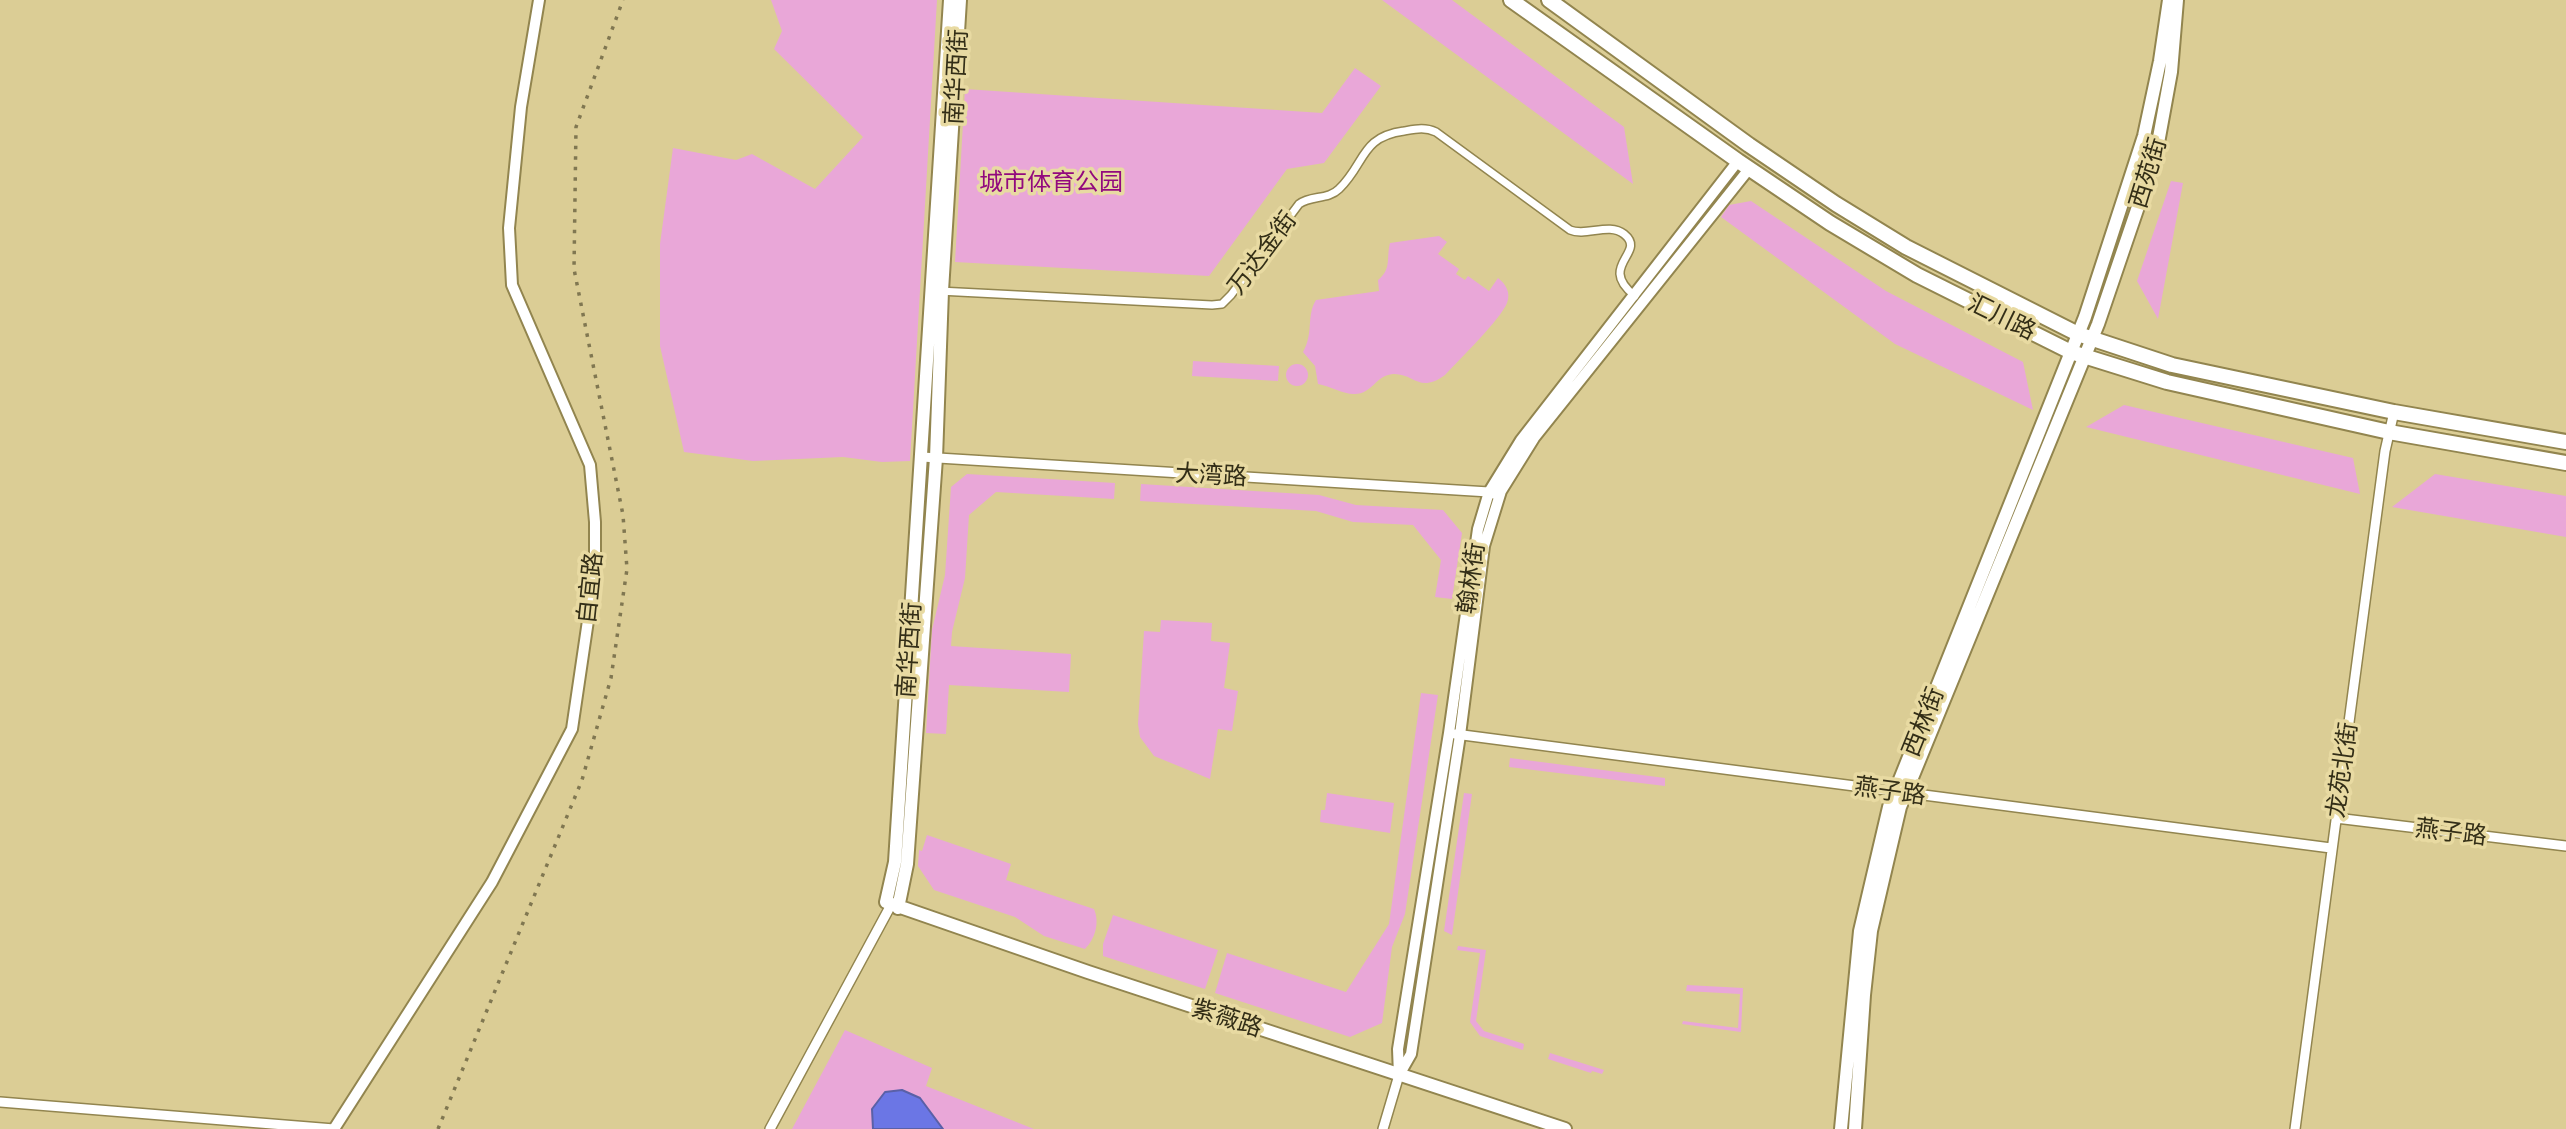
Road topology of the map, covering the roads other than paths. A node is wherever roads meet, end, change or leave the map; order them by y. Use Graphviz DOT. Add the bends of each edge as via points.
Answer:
graph roads {
  1 [pos="539,0"];
  2 [pos="950,0"];
  3 [pos="961,0"];
  4 [pos="1511,0"];
  5 [pos="1549,0"];
  6 [pos="2169,0"];
  7 [pos="2177,0"];
  8 [pos="1744,165"];
  9 [pos="936,290"];
  10 [pos="1635,296"];
  11 [pos="2078,334"];
  12 [pos="2093,340"];
  13 [pos="2071,352"];
  14 [pos="2086,356"];
  15 [pos="2394,412"];
  16 [pos="2389,432"];
  17 [pos="2566,442"];
  18 [pos="922,457"];
  19 [pos="936,458"];
  20 [pos="2566,463"];
  21 [pos="1494,494"];
  22 [pos="1455,734"];
  23 [pos="1900,793"];
  24 [pos="2336,818"];
  25 [pos="2566,846"];
  26 [pos="2331,848"];
  27 [pos="895,907"];
  28 [pos="1399,1075"];
  29 [pos="0,1102"];
  30 [pos="334,1129"];
  31 [pos="770,1129"];
  32 [pos="1383,1129"];
  33 [pos="1565,1129"];
  34 [pos="1841,1129"];
  35 [pos="1855,1129"];
  36 [pos="2295,1129"];
  1 -- 30 [label="street, 自宜路" via="521,107 509,228 512,285 590,465 595,573 572,729 492,882"];
  2 -- 9 [label="main road, 南华西街"];
  3 -- 9 [label="main road, 南华西街"];
  4 -- 8 [label="main road, 汇川路"];
  5 -- 11 [label="main road, 汇川路" via="1836,204 1906,247"];
  6 -- 11 [label="main road, 西林街" via="2144,136"];
  7 -- 12 [label="main road, 西苑街" via="2171,72 2156,155"];
  8 -- 10 [label="street, 翰林街"];
  8 -- 13 [label="main road, 汇川路" via="1917,275"];
  8 -- 21 [label="street, 翰林街"];
  9 -- 10 [label="street, 万达金街" via="1222,304 1299,204 1339,189 1381,135 1422,128 1436,132 1570,230 1623,233 1629,250 1619,277"];
  9 -- 18 [label="main road, 南华西街"];
  9 -- 19 [label="main road, 南华西街"];
  10 -- 21 [label="street, 翰林街" via="1521,440"];
  11 -- 12 [label="main road, 汇川路"];
  11 -- 13 [label="main road, 西林街"];
  12 -- 14 [label="main road, 西林街"];
  12 -- 15 [label="main road, 汇川路" via="2172,365"];
  13 -- 14 [label="main road, 汇川路"];
  13 -- 23 [label="main road, 西林街"];
  14 -- 16 [label="main road, 汇川路" via="2167,382"];
  14 -- 23 [label="main road, 西林街"];
  15 -- 16 [label="street, 龙苑北街"];
  15 -- 17 [label="main road, 汇川路"];
  16 -- 20 [label="main road, 汇川路"];
  16 -- 24 [label="street, 龙苑北街"];
  18 -- 19 [label="street, 大湾路"];
  18 -- 27 [label="main road, 南华西街" via="895,862 887,902"];
  19 -- 21 [label="street, 大湾路"];
  19 -- 27 [label="main road, 南华西街" via="907,864"];
  21 -- 22 [label="street, 翰林街" via="1478,529"];
  22 -- 23 [label="street, 燕子路"];
  22 -- 28 [label="street, 翰林街" via="1398,1049"];
  23 -- 26 [label="street, 燕子路"];
  23 -- 34 [label="main road, 西林街" via="1876,857 1860,931"];
  23 -- 35 [label="main road, 西林街" via="1871,931"];
  24 -- 25 [label="street, 燕子路"];
  24 -- 26 [label="street, 龙苑北街"];
  26 -- 36 [label="street, 龙苑北街"];
  27 -- 28 [label="main road, 紫薇路"];
  27 -- 31 [label="street, 南华西街"];
  28 -- 32 [label="street, 翰林街"];
  28 -- 33 [label="main road, 紫薇路"];
  29 -- 30 [label="street"];
}
